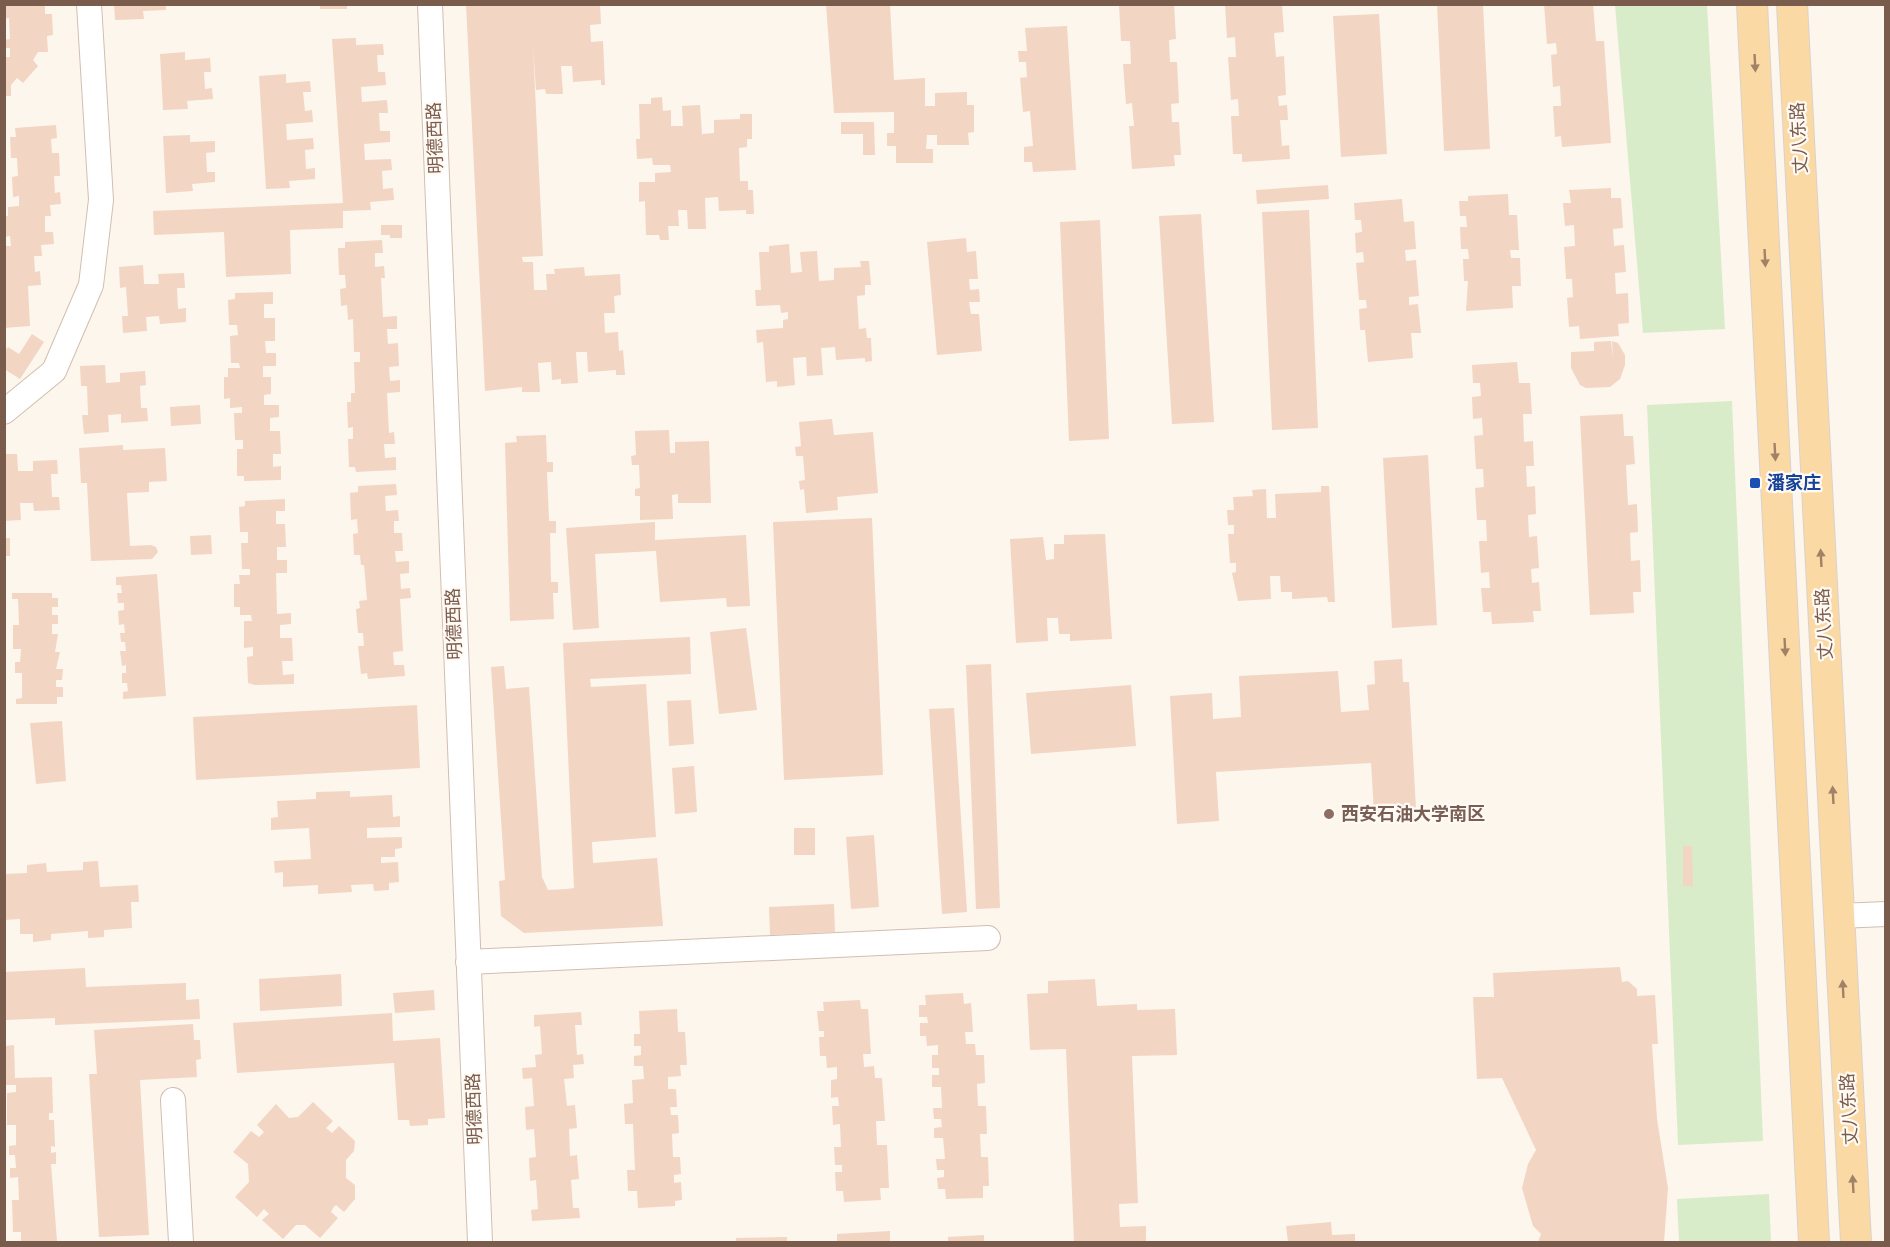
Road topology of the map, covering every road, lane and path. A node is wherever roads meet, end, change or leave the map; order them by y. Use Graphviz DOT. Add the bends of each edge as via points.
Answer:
graph roads {
  1 [pos="89,4"];
  2 [pos="430,4"];
  3 [pos="1752,4"];
  4 [pos="1792,4"];
  5 [pos="4,412"];
  6 [pos="1886,914"];
  7 [pos="1839,916"];
  8 [pos="988,938"];
  9 [pos="468,962"];
  10 [pos="173,1100"];
  11 [pos="181,1242"];
  12 [pos="480,1242"];
  13 [pos="1814,1242"];
  14 [pos="1856,1242"];
  1 -- 5 [label="street" via="101,200 91,285 54,371"];
  2 -- 9 [label="street, 明德西路"];
  3 -- 13 [label="main road, one-way"];
  7 -- 4 [label="main road, 丈八东路, one-way"];
  6 -- 7 [label="street"];
  14 -- 7 [label="main road, 丈八东路, one-way"];
  8 -- 9 [label="street"];
  9 -- 12 [label="street, 明德西路"];
  10 -- 11 [label="street"];
}
